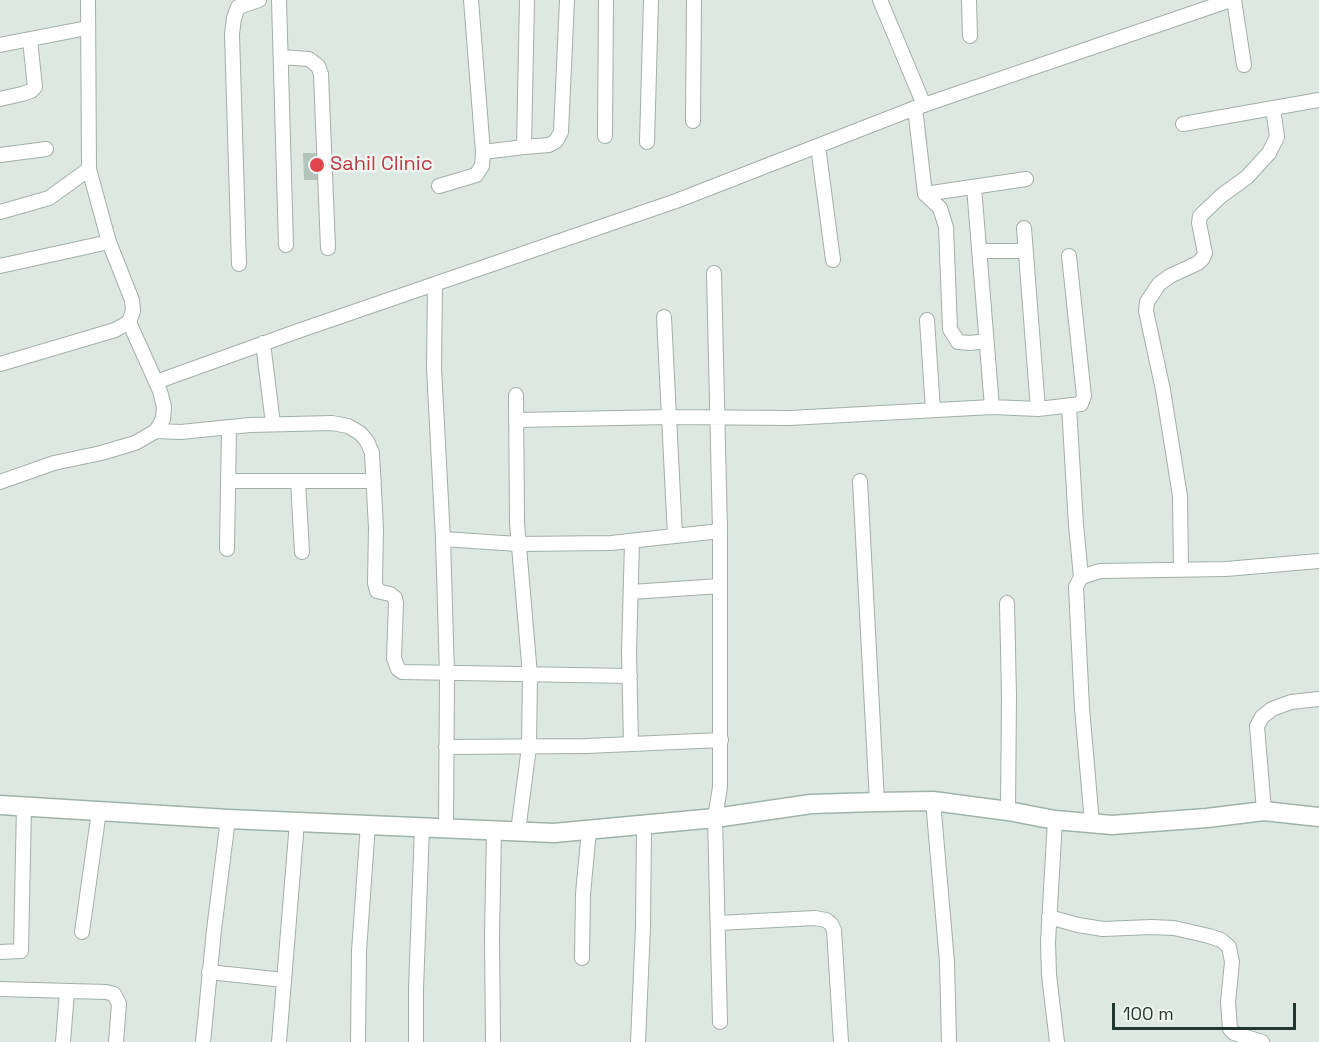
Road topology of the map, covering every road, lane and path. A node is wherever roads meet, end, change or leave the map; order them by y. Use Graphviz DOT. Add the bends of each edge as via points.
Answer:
graph roads {
  1 [pos="88,0"];
  2 [pos="259,0"];
  3 [pos="279,0"];
  4 [pos="471,0"];
  5 [pos="527,0"];
  6 [pos="567,0"];
  7 [pos="606,0"];
  8 [pos="651,0"];
  9 [pos="694,0"];
  10 [pos="880,0"];
  11 [pos="969,0"];
  12 [pos="1233,0"];
  13 [pos="87,28"];
  14 [pos="970,36"];
  15 [pos="30,40"];
  16 [pos="0,45"];
  17 [pos="281,57"];
  18 [pos="1244,65"];
  19 [pos="0,99"];
  20 [pos="1319,100"];
  21 [pos="920,106"];
  22 [pos="1273,108"];
  23 [pos="693,121"];
  24 [pos="1183,124"];
  25 [pos="605,136"];
  26 [pos="647,142"];
  27 [pos="818,146"];
  28 [pos="525,147"];
  29 [pos="46,149"];
  30 [pos="483,152"];
  31 [pos="0,155"];
  32 [pos="89,169"];
  33 [pos="1026,179"];
  34 [pos="439,186"];
  35 [pos="974,187"];
  36 [pos="925,194"];
  37 [pos="0,212"];
  38 [pos="1024,228"];
  39 [pos="109,242"];
  40 [pos="286,245"];
  41 [pos="328,248"];
  42 [pos="979,251"];
  43 [pos="1026,251"];
  44 [pos="1069,256"];
  45 [pos="833,260"];
  46 [pos="239,264"];
  47 [pos="0,266"];
  48 [pos="714,273"];
  49 [pos="435,285"];
  50 [pos="664,317"];
  51 [pos="927,320"];
  52 [pos="129,322"];
  53 [pos="986,341"];
  54 [pos="263,344"];
  55 [pos="0,364"];
  56 [pos="156,382"];
  57 [pos="516,395"];
  58 [pos="1069,406"];
  59 [pos="992,407"];
  60 [pos="1038,409"];
  61 [pos="933,410"];
  62 [pos="716,416"];
  63 [pos="670,417"];
  64 [pos="517,420"];
  65 [pos="273,424"];
  66 [pos="230,427"];
  67 [pos="156,431"];
  68 [pos="228,481"];
  69 [pos="298,481"];
  70 [pos="374,481"];
  71 [pos="860,481"];
  72 [pos="0,482"];
  73 [pos="720,531"];
  74 [pos="675,536"];
  75 [pos="443,539"];
  76 [pos="632,542"];
  77 [pos="518,544"];
  78 [pos="227,549"];
  79 [pos="302,552"];
  80 [pos="1319,561"];
  81 [pos="1181,570"];
  82 [pos="1081,576"];
  83 [pos="720,586"];
  84 [pos="631,592"];
  85 [pos="1007,603"];
  86 [pos="447,674"];
  87 [pos="530,675"];
  88 [pos="630,676"];
  89 [pos="1319,699"];
  90 [pos="721,740"];
  91 [pos="631,744"];
  92 [pos="446,747"];
  93 [pos="529,747"];
  94 [pos="933,801"];
  95 [pos="877,802"];
  96 [pos="0,805"];
  97 [pos="24,806"];
  98 [pos="99,811"];
  99 [pos="1008,811"];
  100 [pos="1264,811"];
  101 [pos="1319,817"];
  102 [pos="715,818"];
  103 [pos="228,819"];
  104 [pos="1055,820"];
  105 [pos="297,822"];
  106 [pos="368,824"];
  107 [pos="1092,824"];
  108 [pos="644,825"];
  109 [pos="422,827"];
  110 [pos="446,829"];
  111 [pos="589,830"];
  112 [pos="518,831"];
  113 [pos="494,832"];
  114 [pos="1050,917"];
  115 [pos="718,923"];
  116 [pos="82,932"];
  117 [pos="0,952"];
  118 [pos="582,958"];
  119 [pos="209,972"];
  120 [pos="284,980"];
  121 [pos="0,989"];
  122 [pos="67,992"];
  123 [pos="720,1022"];
  124 [pos="63,1042"];
  125 [pos="116,1042"];
  126 [pos="203,1042"];
  127 [pos="279,1042"];
  128 [pos="358,1042"];
  129 [pos="416,1042"];
  130 [pos="493,1042"];
  131 [pos="638,1042"];
  132 [pos="841,1042"];
  133 [pos="949,1042"];
  134 [pos="1057,1042"];
  135 [pos="1262,1042"];
  1 -- 13 [label="street"];
  2 -- 46 [label="street" via="238,7 231,34"];
  3 -- 17 [label="street"];
  4 -- 30 [label="street"];
  5 -- 28 [label="street"];
  6 -- 28 [label="street" via="561,132 549,145"];
  7 -- 25 [label="street"];
  8 -- 26 [label="street"];
  9 -- 23 [label="street"];
  10 -- 21 [label="street"];
  11 -- 14 [label="street"];
  12 -- 18 [label="street"];
  12 -- 21 [label="street"];
  13 -- 15 [label="street"];
  13 -- 32 [label="street"];
  15 -- 16 [label="street"];
  15 -- 19 [label="street" via="35,87"];
  17 -- 40 [label="street"];
  17 -- 41 [label="street" via="309,59 321,74"];
  20 -- 22 [label="street"];
  21 -- 27 [label="street"];
  21 -- 36 [label="street"];
  22 -- 24 [label="street"];
  22 -- 81 [label="street" via="1277,137 1269,153 1200,216 1203,258 1159,284 1146,302 1180,496"];
  27 -- 45 [label="street"];
  27 -- 49 [label="street" via="676,201"];
  28 -- 30 [label="street"];
  29 -- 31 [label="street"];
  30 -- 34 [label="street" via="482,166 476,175"];
  32 -- 37 [label="street" via="49,198"];
  32 -- 39 [label="street"];
  33 -- 35 [label="street"];
  35 -- 36 [label="street"];
  35 -- 42 [label="street"];
  36 -- 53 [label="street" via="939,208 946,227 950,329 958,342"];
  38 -- 43 [label="street"];
  39 -- 47 [label="street"];
  39 -- 52 [label="street" via="133,306"];
  42 -- 43 [label="street"];
  42 -- 53 [label="street"];
  43 -- 60 [label="street"];
  44 -- 58 [label="street" via="1084,396 1081,404"];
  48 -- 62 [label="street"];
  49 -- 54 [label="street"];
  49 -- 75 [label="street" via="434,368"];
  50 -- 63 [label="street"];
  51 -- 61 [label="street"];
  52 -- 55 [label="street" via="115,330"];
  52 -- 56 [label="street"];
  53 -- 59 [label="street"];
  54 -- 56 [label="street"];
  54 -- 65 [label="street"];
  56 -- 67 [label="street" via="164,407"];
  57 -- 64 [label="street"];
  58 -- 60 [label="street"];
  58 -- 82 [label="street"];
  59 -- 60 [label="street"];
  59 -- 61 [label="street"];
  61 -- 62 [label="street" via="790,418"];
  62 -- 63 [label="street"];
  62 -- 73 [label="street"];
  63 -- 64 [label="street"];
  63 -- 74 [label="street"];
  64 -- 77 [label="street"];
  65 -- 66 [label="street"];
  65 -- 70 [label="street" via="348,426 367,441"];
  66 -- 67 [label="street"];
  66 -- 68 [label="street"];
  67 -- 72 [label="street" via="135,443 46,465"];
  68 -- 69 [label="street"];
  68 -- 78 [label="street"];
  69 -- 70 [label="street"];
  69 -- 79 [label="street"];
  70 -- 86 [label="street" via="375,583 377,591 393,596 396,603 395,664 402,672"];
  71 -- 95 [label="street"];
  73 -- 74 [label="street"];
  73 -- 83 [label="street"];
  74 -- 76 [label="street"];
  75 -- 77 [label="street"];
  75 -- 86 [label="street"];
  76 -- 77 [label="street"];
  76 -- 84 [label="street"];
  77 -- 87 [label="street"];
  80 -- 81 [label="street"];
  81 -- 82 [label="street" via="1100,571"];
  82 -- 107 [label="street" via="1076,598"];
  83 -- 84 [label="street"];
  83 -- 90 [label="street"];
  84 -- 88 [label="street"];
  85 -- 99 [label="street"];
  86 -- 87 [label="street"];
  86 -- 92 [label="street"];
  87 -- 88 [label="street"];
  87 -- 93 [label="street"];
  88 -- 91 [label="street"];
  89 -- 100 [label="street" via="1291,702 1272,710 1257,726"];
  90 -- 91 [label="street"];
  90 -- 102 [label="street" via="720,801"];
  91 -- 93 [label="street"];
  92 -- 93 [label="street"];
  92 -- 110 [label="street"];
  93 -- 112 [label="street"];
  94 -- 95 [label="street"];
  94 -- 99 [label="street"];
  94 -- 133 [label="street" via="947,962"];
  95 -- 102 [label="street" via="811,804"];
  96 -- 97 [label="street"];
  97 -- 98 [label="street"];
  97 -- 117 [label="street" via="21,951"];
  98 -- 103 [label="street"];
  98 -- 116 [label="street"];
  99 -- 104 [label="street"];
  100 -- 101 [label="street"];
  100 -- 107 [label="street"];
  102 -- 108 [label="street"];
  102 -- 115 [label="street"];
  103 -- 105 [label="street"];
  103 -- 119 [label="street"];
  104 -- 107 [label="street"];
  104 -- 114 [label="street"];
  105 -- 106 [label="street"];
  105 -- 120 [label="street"];
  106 -- 109 [label="street"];
  106 -- 128 [label="street" via="359,951"];
  108 -- 111 [label="street"];
  108 -- 131 [label="street"];
  109 -- 110 [label="street"];
  109 -- 129 [label="street"];
  110 -- 113 [label="street"];
  111 -- 112 [label="street"];
  111 -- 118 [label="street"];
  112 -- 113 [label="street"];
  113 -- 130 [label="street"];
  114 -- 134 [label="street" via="1049,975"];
  114 -- 135 [label="street" via="1103,929 1174,928 1221,940 1229,947 1232,962 1230,1029"];
  115 -- 123 [label="street"];
  115 -- 132 [label="street" via="815,918 831,924"];
  119 -- 120 [label="street"];
  119 -- 126 [label="street"];
  120 -- 127 [label="street"];
  121 -- 122 [label="street"];
  122 -- 124 [label="street"];
  122 -- 125 [label="street" via="114,994 119,1004"];
}
